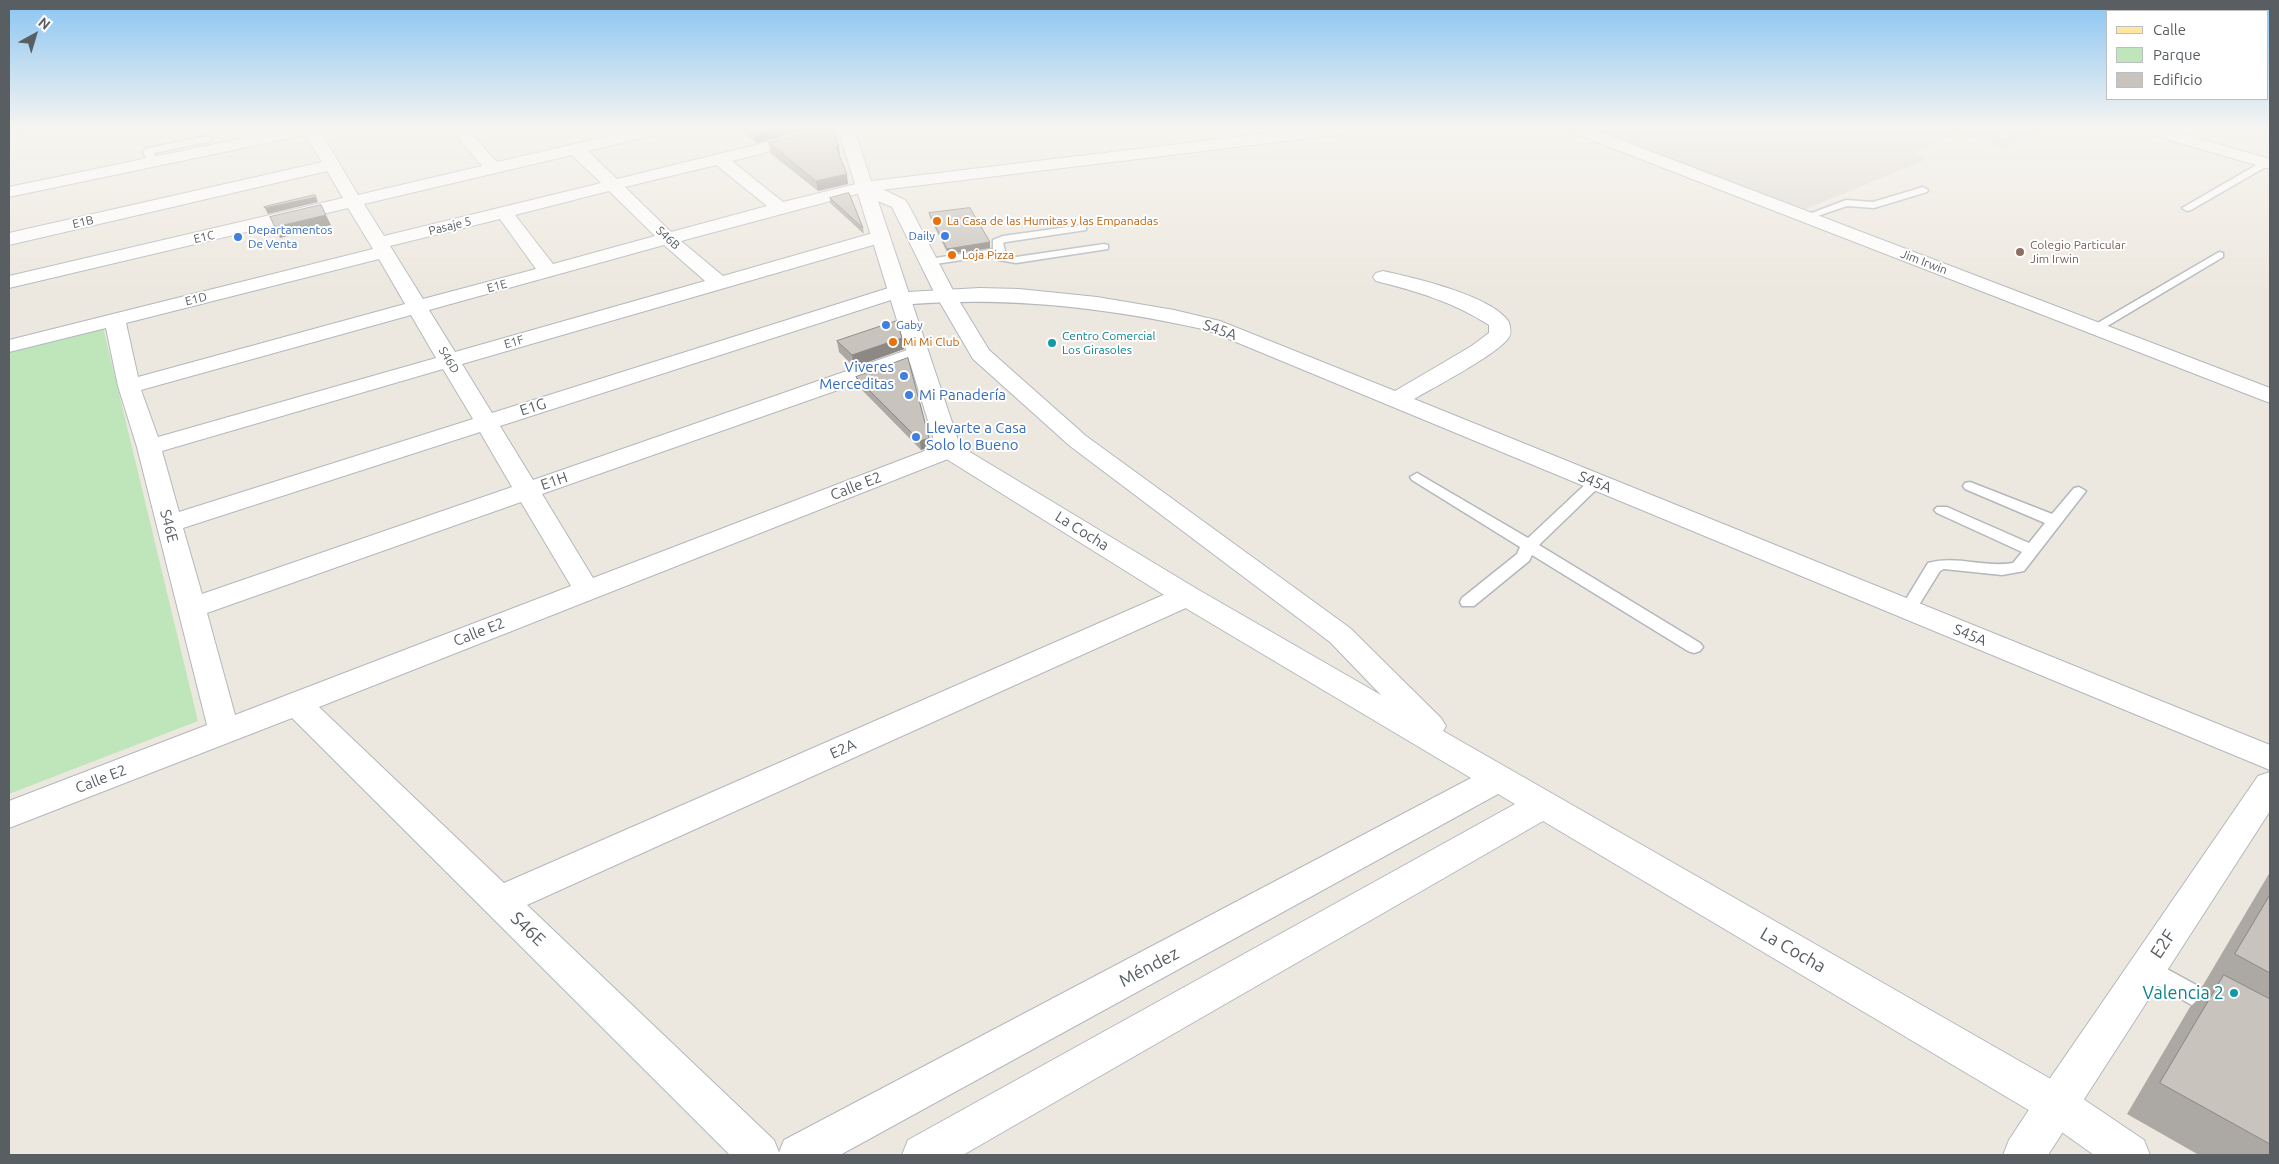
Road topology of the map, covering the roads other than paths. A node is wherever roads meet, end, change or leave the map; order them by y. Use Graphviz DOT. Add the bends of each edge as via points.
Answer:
graph roads {
  1 [pos="50,183"];
  2 [pos="252,183"];
  3 [pos="343,183"];
  4 [pos="433,183"];
  5 [pos="621,183"];
  6 [pos="749,183"];
  7 [pos="863,183"];
  8 [pos="894,183"];
  9 [pos="1718,183"];
  10 [pos="2231,183"];
  11 [pos="614,185"];
  12 [pos="864,187"];
  13 [pos="1923,190"];
  14 [pos="9,192"];
  15 [pos="354,202"];
  16 [pos="780,208"];
  17 [pos="2186,208"];
  18 [pos="504,212"];
  19 [pos="1806,217"];
  20 [pos="1082,228"];
  21 [pos="880,237"];
  22 [pos="9,239"];
  23 [pos="668,239"];
  24 [pos="382,247"];
  25 [pos="1104,247"];
  26 [pos="999,251"];
  27 [pos="2218,255"];
  28 [pos="929,262"];
  29 [pos="549,272"];
  30 [pos="1383,277"];
  31 [pos="9,282"];
  32 [pos="719,283"];
  33 [pos="946,294"];
  34 [pos="899,295"];
  35 [pos="417,308"];
  36 [pos="115,319"];
  37 [pos="2095,328"];
  38 [pos="9,346"];
  39 [pos="918,354"];
  40 [pos="450,360"];
  41 [pos="129,386"];
  42 [pos="2270,396"];
  43 [pos="1396,400"];
  44 [pos="486,422"];
  45 [pos="149,447"];
  46 [pos="949,450"];
  47 [pos="1417,477"];
  48 [pos="1596,482"];
  49 [pos="1970,486"];
  50 [pos="527,490"];
  51 [pos="2080,491"];
  52 [pos="1942,510"];
  53 [pos="2055,521"];
  54 [pos="169,524"];
  55 [pos="1530,546"];
  56 [pos="2032,550"];
  57 [pos="587,590"];
  58 [pos="1187,596"];
  59 [pos="1468,602"];
  60 [pos="191,608"];
  61 [pos="1908,609"];
  62 [pos="1694,648"];
  63 [pos="297,704"];
  64 [pos="224,732"];
  65 [pos="1454,750"];
  66 [pos="2270,758"];
  67 [pos="1499,778"];
  68 [pos="2270,785"];
  69 [pos="1544,804"];
  70 [pos="9,815"];
  71 [pos="500,901"];
  72 [pos="2146,968"];
  73 [pos="2237,1020"];
  74 [pos="2056,1104"];
  75 [pos="759,1155"];
  76 [pos="799,1155"];
  77 [pos="923,1155"];
  78 [pos="2024,1155"];
  79 [pos="2129,1155"];
  1 -- 14 [label="street"];
  2 -- 22 [label="street, E1B"];
  3 -- 15 [label="street, S46D"];
  4 -- 15 [label="street, E1C"];
  5 -- 11 [label="street, Pasaje 5"];
  6 -- 16 [label="street"];
  7 -- 12 [label="street"];
  8 -- 12 [label="street, E1E"];
  9 -- 19 [label="street, Jim Irwin"];
  10 -- 17 [label="lane"];
  11 -- 18 [label="street, Pasaje 5"];
  11 -- 23 [label="street, S46B"];
  12 -- 16 [label="street, E1E"];
  12 -- 21 [label="street"];
  12 -- 28 [label="street, La Cocha" via="899,204"];
  13 -- 19 [label="lane" via="1874,204 1846,203"];
  15 -- 24 [label="street, S46D"];
  15 -- 31 [label="street, E1C"];
  16 -- 23 [label="street, E1E"];
  18 -- 24 [label="street, Pasaje 5"];
  18 -- 29 [label="street"];
  19 -- 37 [label="street, Jim Irwin"];
  20 -- 26 [label="lane" via="1003,240 997,242"];
  21 -- 32 [label="street, E1F"];
  21 -- 34 [label="street"];
  23 -- 29 [label="street, E1E"];
  23 -- 32 [label="street, S46B"];
  24 -- 35 [label="street, S46D"];
  24 -- 36 [label="street, E1D"];
  25 -- 26 [label="lane" via="1016,260 1002,258"];
  26 -- 28 [label="lane"];
  27 -- 37 [label="lane"];
  28 -- 33 [label="street, La Cocha"];
  29 -- 35 [label="street, E1E"];
  30 -- 43 [label="street" via="1437,290 1473,305 1499,322 1500,335 1478,352"];
  32 -- 40 [label="street, E1F"];
  33 -- 34 [label="street, S45A"];
  33 -- 43 [label="street, S45A" via="1056,296 1138,308 1213,326"];
  33 -- 65 [label="street, La Cocha" via="981,354 994,366 1078,441 1340,635"];
  34 -- 39 [label="street"];
  34 -- 44 [label="street, E1G"];
  35 -- 40 [label="street, S46D"];
  35 -- 41 [label="street, E1E"];
  36 -- 38 [label="street, E1D"];
  36 -- 41 [label="street, S46E"];
  37 -- 42 [label="street, Jim Irwin"];
  39 -- 46 [label="street"];
  39 -- 50 [label="street, E1H"];
  40 -- 44 [label="street, S46D"];
  40 -- 45 [label="street, E1F"];
  41 -- 45 [label="street, S46E"];
  43 -- 48 [label="street, S45A"];
  44 -- 50 [label="street, S46D"];
  44 -- 54 [label="street, E1G"];
  45 -- 54 [label="street, S46E"];
  46 -- 57 [label="street, Calle E2"];
  46 -- 58 [label="street, La Cocha"];
  47 -- 55 [label="lane"];
  48 -- 55 [label="lane"];
  48 -- 61 [label="street, S45A"];
  49 -- 53 [label="lane"];
  50 -- 57 [label="street, S46D"];
  50 -- 60 [label="street, E1H"];
  51 -- 53 [label="lane"];
  52 -- 56 [label="lane"];
  53 -- 56 [label="lane"];
  54 -- 60 [label="street, S46E"];
  55 -- 59 [label="lane"];
  55 -- 62 [label="lane"];
  56 -- 61 [label="lane" via="2018,566 2002,570 1944,564 1934,567"];
  57 -- 63 [label="street, Calle E2"];
  58 -- 65 [label="street, La Cocha"];
  58 -- 71 [label="street, E2A"];
  60 -- 64 [label="street, S46E"];
  61 -- 66 [label="street, S45A"];
  63 -- 64 [label="street, Calle E2"];
  63 -- 71 [label="street, S46E"];
  64 -- 70 [label="street, Calle E2"];
  65 -- 67 [label="street, La Cocha"];
  67 -- 69 [label="street, La Cocha"];
  67 -- 76 [label="street, Méndez"];
  68 -- 72 [label="street, E2F"];
  69 -- 74 [label="street, La Cocha"];
  69 -- 77 [label="street"];
  71 -- 75 [label="street, S46E"];
  72 -- 73 [label="lane"];
  72 -- 74 [label="street, E2F"];
  74 -- 78 [label="street, E2F"];
  74 -- 79 [label="street, La Cocha"];
}
